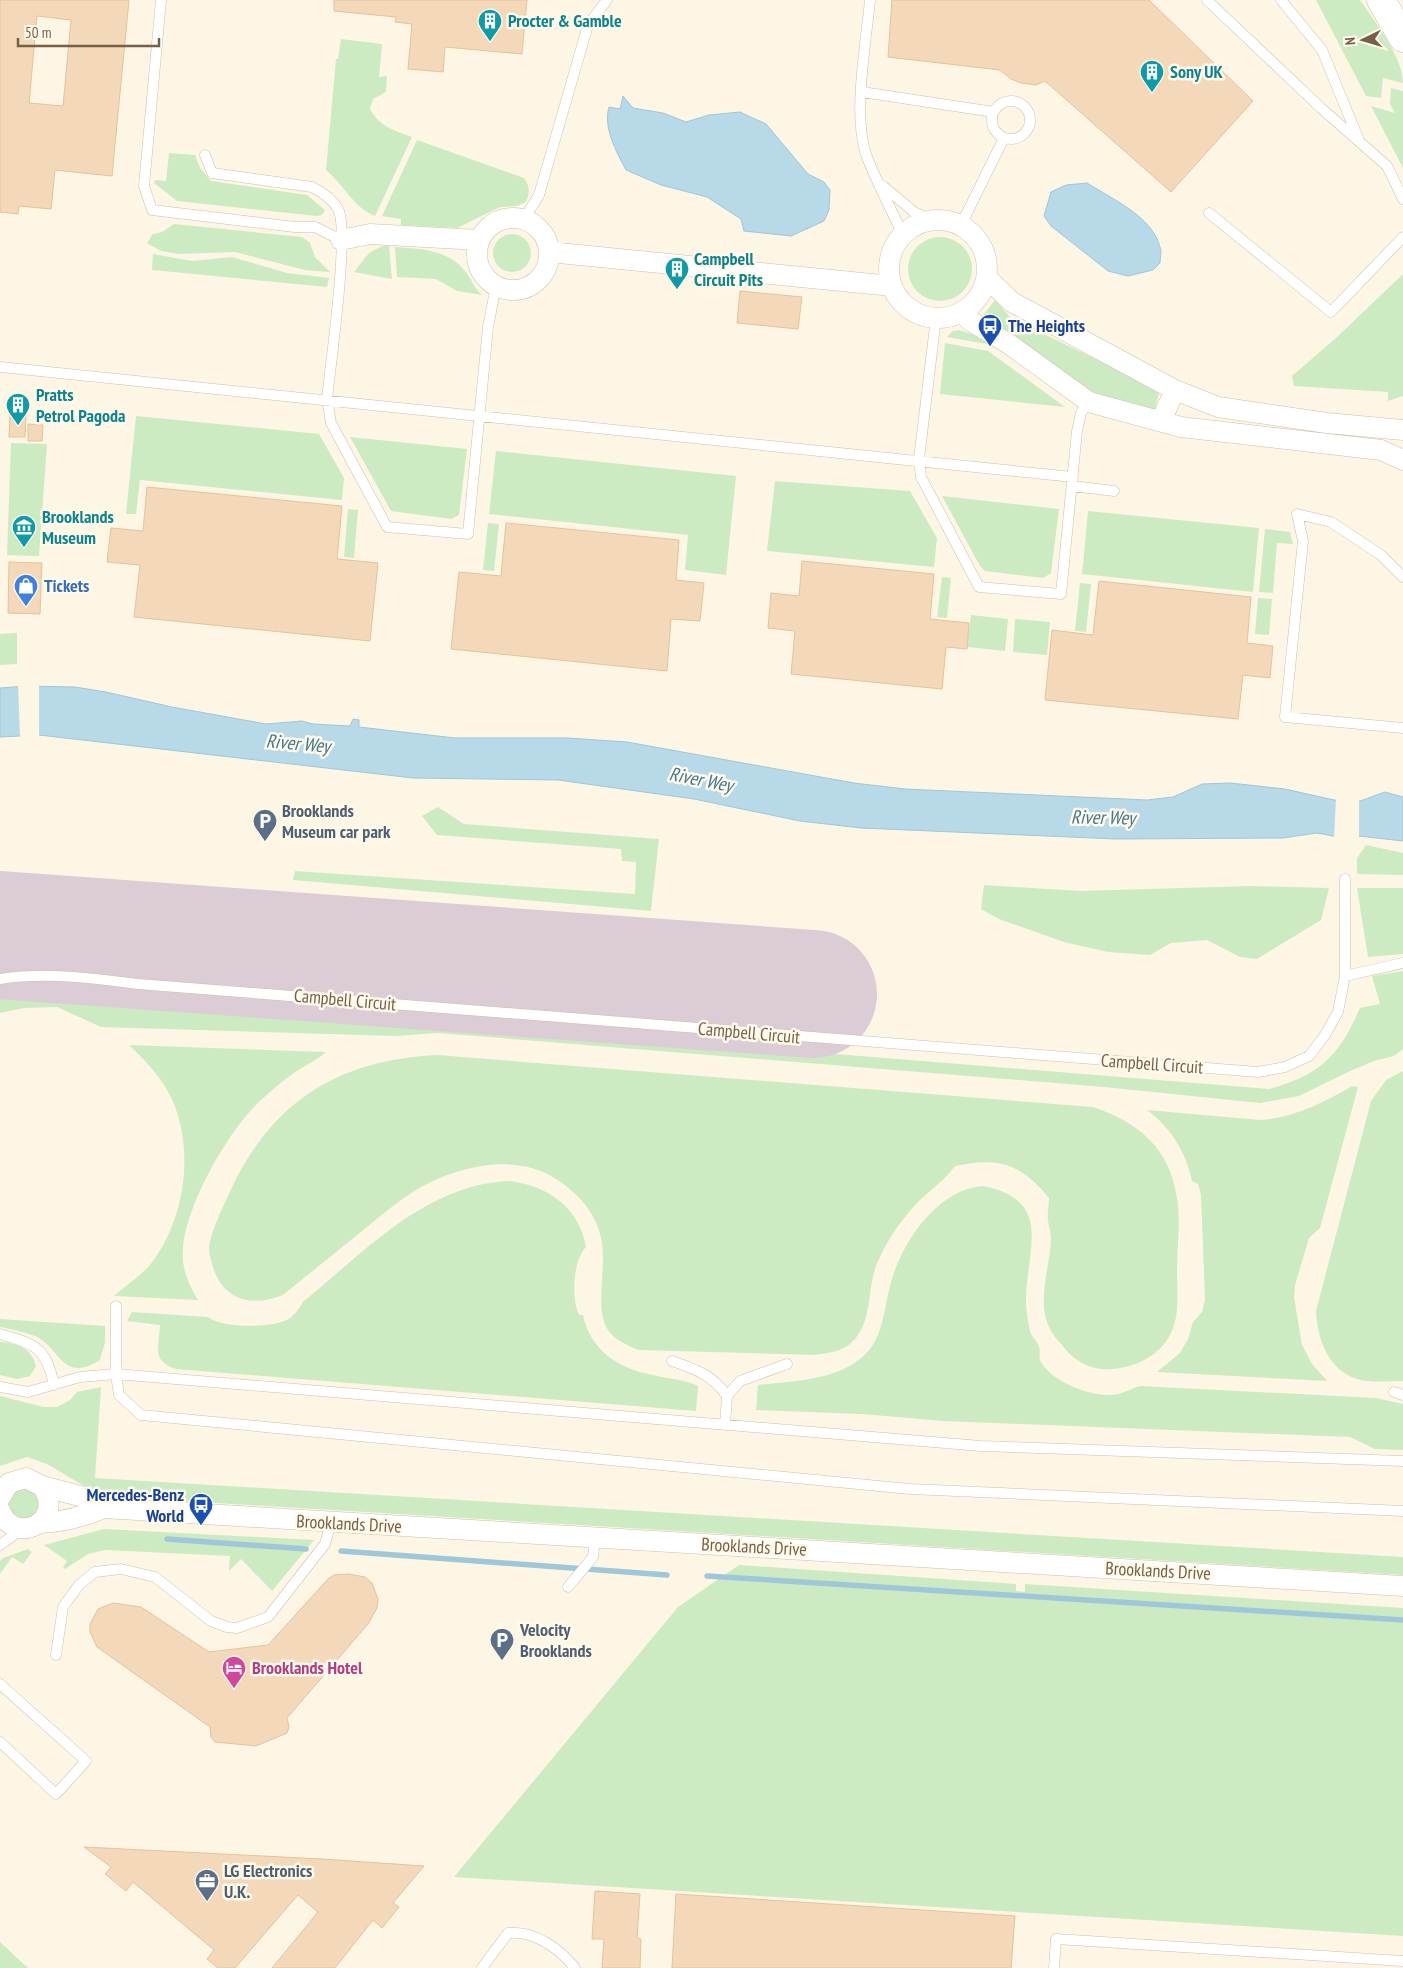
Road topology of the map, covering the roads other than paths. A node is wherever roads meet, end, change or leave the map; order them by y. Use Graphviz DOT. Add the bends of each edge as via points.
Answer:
graph roads {
  1 [pos="161,0"];
  2 [pos="607,0"];
  3 [pos="870,0"];
  4 [pos="1207,0"];
  5 [pos="1281,0"];
  6 [pos="1381,0"];
  7 [pos="1403,38"];
  8 [pos="862,92"];
  9 [pos="994,112"];
  10 [pos="1004,138"];
  11 [pos="1359,141"];
  12 [pos="205,155"];
  13 [pos="880,183"];
  14 [pos="1403,199"];
  15 [pos="1210,213"];
  16 [pos="524,219"];
  17 [pos="930,220"];
  18 [pos="961,225"];
  19 [pos="903,234"];
  20 [pos="1403,236"];
  21 [pos="341,240"];
  22 [pos="479,240"];
  23 [pos="549,252"];
  24 [pos="986,278"];
  25 [pos="496,286"];
  26 [pos="892,286"];
  27 [pos="961,312"];
  28 [pos="936,318"];
  29 [pos="0,366"];
  30 [pos="1175,390"];
  31 [pos="327,400"];
  32 [pos="1088,402"];
  33 [pos="480,416"];
  34 [pos="1161,422"];
  35 [pos="1403,430"];
  36 [pos="919,459"];
  37 [pos="1403,460"];
  38 [pos="1072,481"];
  39 [pos="1114,491"];
  40 [pos="1403,577"];
  41 [pos="1403,728"];
  42 [pos="1345,879"];
  43 [pos="1403,963"];
  44 [pos="1344,976"];
  45 [pos="0,979"];
  46 [pos="116,1306"];
  47 [pos="0,1334"];
  48 [pos="672,1361"];
  49 [pos="787,1364"];
  50 [pos="116,1374"];
  51 [pos="54,1385"];
  52 [pos="0,1387"];
  53 [pos="728,1396"];
  54 [pos="725,1425"];
  55 [pos="1403,1461"];
  56 [pos="42,1486"];
  57 [pos="2,1500"];
  58 [pos="104,1508"];
  59 [pos="1403,1510"];
  60 [pos="331,1523"];
  61 [pos="31,1526"];
  62 [pos="0,1545"];
  63 [pos="594,1547"];
  64 [pos="1403,1586"];
  65 [pos="568,1587"];
  66 [pos="56,1655"];
  67 [pos="0,1684"];
  68 [pos="0,1742"];
  69 [pos="1403,1961"];
  70 [pos="482,1968"];
  71 [pos="575,1968"];
  72 [pos="1054,1968"];
  1 -- 21 [label="lane" via="144,186 152,210 315,227"];
  2 -- 16 [label="lane" via="588,25 540,195"];
  3 -- 8 [label="lane"];
  4 -- 11 [label="lane"];
  5 -- 11 [label="lane" via="1322,50"];
  6 -- 7 [label="street"];
  8 -- 9 [label="lane"];
  8 -- 13 [label="lane" via="861,116 867,156"];
  9 -- 10 [label="lane" via="995,130"];
  9 -- 10 [label="lane" via="1009,102 1021,104 1029,113 1031,120 1027,132 1016,139"];
  10 -- 18 [label="lane"];
  11 -- 14 [label="lane" via="1387,166"];
  12 -- 21 [label="lane" via="212,173 312,187 326,194 339,210"];
  13 -- 17 [label="lane" via="914,212"];
  13 -- 19 [label="lane"];
  15 -- 20 [label="lane" via="1331,312"];
  16 -- 22 [label="street" via="514,217 498,221"];
  16 -- 23 [label="street" via="542,232"];
  17 -- 18 [label="street" via="946,220"];
  17 -- 19 [label="street"];
  18 -- 24 [label="street" via="983,248"];
  19 -- 26 [label="street" via="890,259"];
  21 -- 22 [label="street" via="370,234"];
  21 -- 31 [label="lane" via="341,274"];
  22 -- 25 [label="street" via="478,263 483,274"];
  23 -- 25 [label="street" via="548,264 535,283 513,290"];
  23 -- 26 [label="street"];
  24 -- 27 [label="street" via="973,304"];
  24 -- 30 [label="street" via="1012,302"];
  25 -- 33 [label="lane" via="490,311"];
  26 -- 28 [label="street" via="914,312"];
  27 -- 28 [label="street"];
  27 -- 32 [label="street"];
  28 -- 36 [label="lane"];
  29 -- 31 [label="lane"];
  30 -- 34 [label="street"];
  30 -- 35 [label="street" via="1218,407"];
  31 -- 33 [label="lane"];
  31 -- 33 [label="lane" via="331,423 387,527 468,534"];
  32 -- 34 [label="street"];
  32 -- 38 [label="lane" via="1081,413 1077,431"];
  33 -- 36 [label="lane"];
  34 -- 37 [label="street" via="1381,450"];
  36 -- 38 [label="lane"];
  36 -- 38 [label="lane" via="921,477 979,587 1061,594"];
  38 -- 39 [label="lane"];
  40 -- 41 [label="lane" via="1381,555 1331,522 1297,514 1303,541 1286,717"];
  42 -- 44 [label="lane, Campbell Circuit"];
  43 -- 44 [label="lane"];
  44 -- 45 [label="lane, Campbell Circuit" via="1338,1012 1309,1056 1285,1067 1258,1072 82,977"];
  46 -- 50 [label="lane"];
  47 -- 51 [label="lane" via="37,1348 49,1362"];
  48 -- 53 [label="lane" via="698,1370 718,1383"];
  49 -- 53 [label="lane" via="740,1381"];
  50 -- 51 [label="lane" via="80,1377"];
  50 -- 54 [label="lane"];
  50 -- 59 [label="lane" via="119,1394 140,1415 910,1489"];
  51 -- 52 [label="lane" via="28,1392"];
  53 -- 54 [label="lane"];
  54 -- 55 [label="lane" via="981,1446"];
  56 -- 57 [label="street" via="26,1478"];
  56 -- 58 [label="street, Brooklands Drive" via="67,1490"];
  56 -- 61 [label="street" via="49,1509"];
  57 -- 61 [label="street" via="9,1524"];
  58 -- 60 [label="street, Brooklands Drive"];
  58 -- 61 [label="street, Brooklands Drive" via="87,1516"];
  60 -- 63 [label="street, Brooklands Drive"];
  60 -- 66 [label="lane" via="325,1544 268,1617 237,1628 211,1621 155,1577 121,1569 95,1572 75,1589 63,1607"];
  61 -- 62 [label="lane"];
  63 -- 64 [label="street, Brooklands Drive"];
  63 -- 65 [label="lane"];
  67 -- 68 [label="lane" via="86,1760 56,1794"];
  69 -- 72 [label="lane" via="1056,1939"];
  70 -- 71 [label="lane" via="508,1933 519,1932 557,1948"];
}
